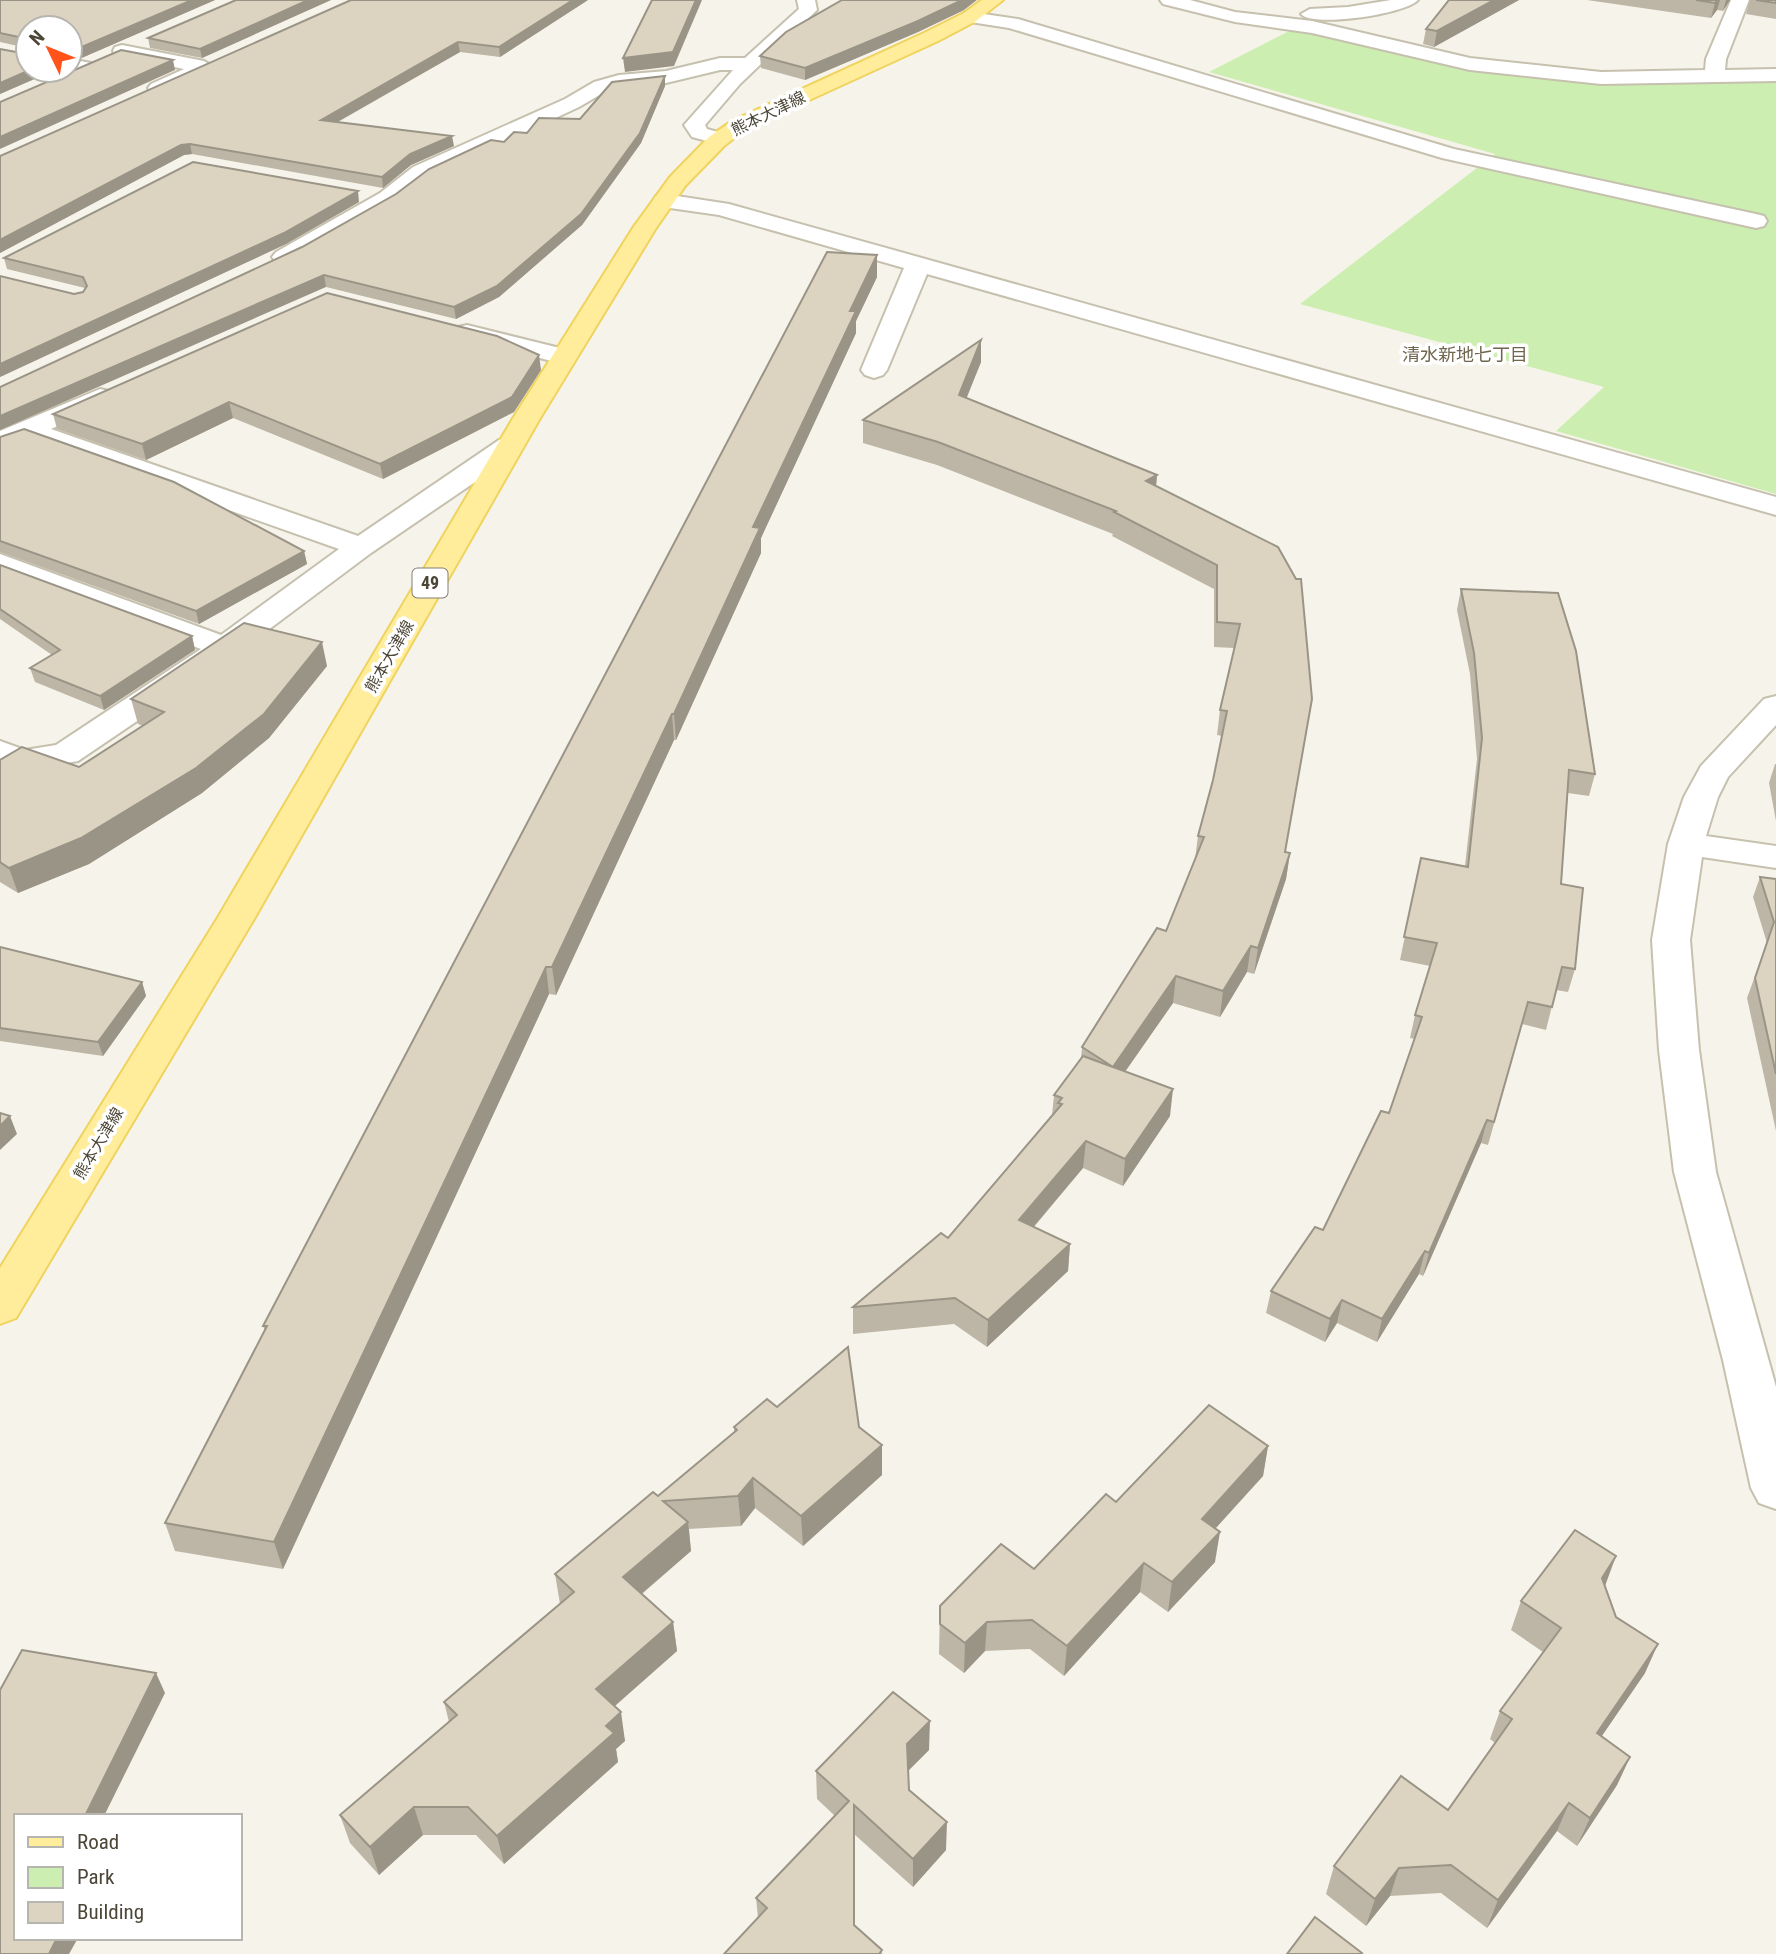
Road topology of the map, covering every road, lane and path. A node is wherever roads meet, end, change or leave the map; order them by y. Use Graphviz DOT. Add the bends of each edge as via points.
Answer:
graph roads {
  1 [pos="806,0"];
  2 [pos="1169,0"];
  3 [pos="1240,0"];
  4 [pos="1409,0"];
  5 [pos="1740,0"];
  6 [pos="982,8"];
  7 [pos="148,40"];
  8 [pos="91,63"];
  9 [pos="749,64"];
  10 [pos="1776,75"];
  11 [pos="1714,78"];
  12 [pos="141,96"];
  13 [pos="718,138"];
  14 [pos="349,191"];
  15 [pos="388,198"];
  16 [pos="664,201"];
  17 [pos="1755,221"];
  18 [pos="917,263"];
  19 [pos="261,267"];
  20 [pos="445,327"];
  21 [pos="563,356"];
  22 [pos="874,370"];
  23 [pos="119,389"];
  24 [pos="26,419"];
  25 [pos="0,441"];
  26 [pos="509,446"];
  27 [pos="1776,506"];
  28 [pos="361,547"];
  29 [pos="0,563"];
  30 [pos="225,647"];
  31 [pos="1776,706"];
  32 [pos="0,751"];
  33 [pos="1686,844"];
  34 [pos="1776,857"];
  35 [pos="0,1306"];
  36 [pos="1776,1488"];
  1 -- 9 [label="street" via="808,10"];
  2 -- 11 [label="street" via="1470,64 1601,78"];
  3 -- 4 [label="street" via="1285,12 1332,15 1383,9"];
  5 -- 11 [label="street" via="1716,60"];
  6 -- 13 [label="main road, 熊本大津線 / 49"];
  6 -- 17 [label="street" via="1011,23 1449,154"];
  7 -- 8 [label="street"];
  8 -- 12 [label="street" via="210,64"];
  9 -- 13 [label="street" via="694,125 699,133"];
  9 -- 15 [label="street" via="720,64 601,86 456,154"];
  10 -- 11 [label="street"];
  13 -- 16 [label="main road, 熊本大津線 / 49" via="686,167"];
  14 -- 15 [label="street"];
  15 -- 19 [label="street"];
  16 -- 18 [label="street" via="721,209"];
  16 -- 21 [label="main road, 熊本大津線 / 49"];
  18 -- 22 [label="street"];
  18 -- 27 [label="street"];
  20 -- 21 [label="street"];
  21 -- 26 [label="main road, 熊本大津線 / 49"];
  23 -- 24 [label="street"];
  24 -- 25 [label="street"];
  24 -- 28 [label="street"];
  26 -- 28 [label="street"];
  26 -- 35 [label="main road, 熊本大津線 / 49" via="275,855"];
  28 -- 30 [label="street"];
  29 -- 30 [label="street"];
  30 -- 32 [label="street" via="65,754 21,761"];
  31 -- 33 [label="street" via="1713,773"];
  33 -- 34 [label="street"];
  33 -- 36 [label="street" via="1671,940 1695,1172"];
}
